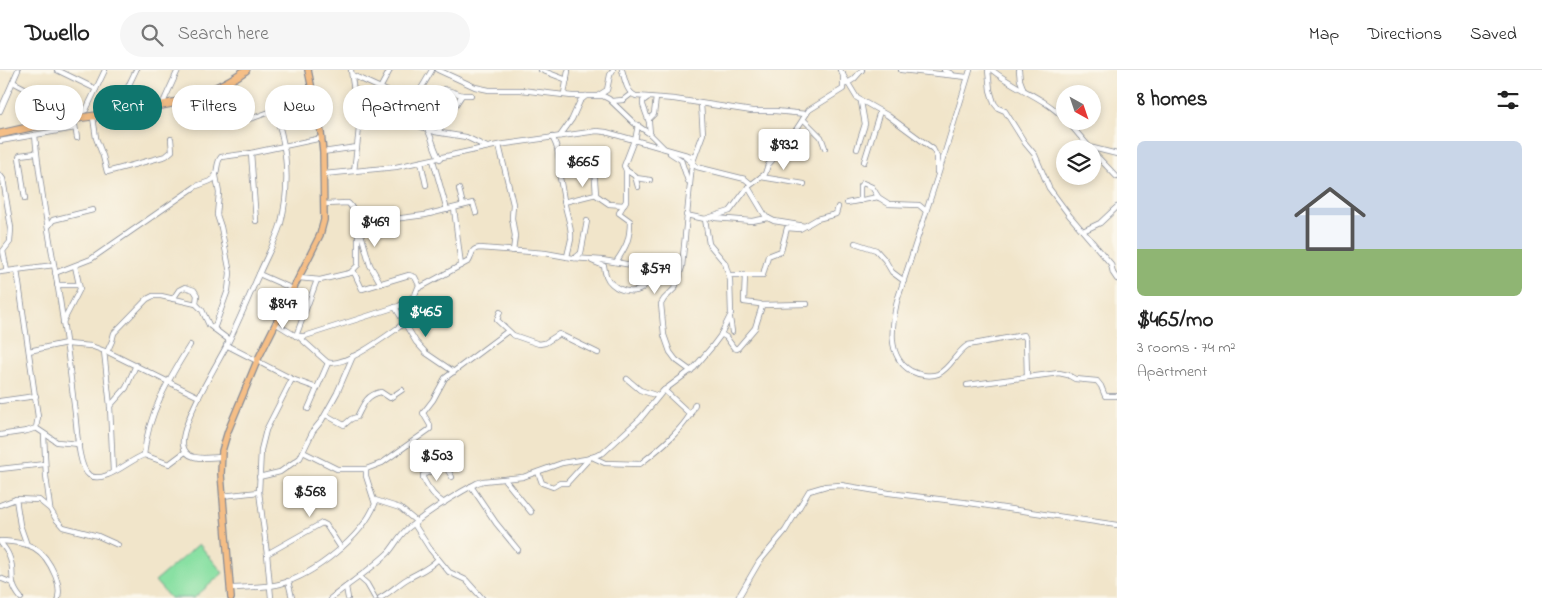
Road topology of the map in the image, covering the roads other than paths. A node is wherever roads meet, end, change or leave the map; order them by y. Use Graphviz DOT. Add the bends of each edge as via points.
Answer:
graph roads {
  1 [pos="18,70"];
  2 [pos="57,70"];
  3 [pos="105,70"];
  4 [pos="136,70"];
  5 [pos="186,70"];
  6 [pos="246,70"];
  7 [pos="308,70"];
  8 [pos="390,70"];
  9 [pos="432,70"];
  10 [pos="438,70"];
  11 [pos="541,70"];
  12 [pos="613,70"];
  13 [pos="622,70"];
  14 [pos="862,70"];
  15 [pos="901,70"];
  16 [pos="944,70"];
  17 [pos="970,70"];
  18 [pos="988,70"];
  19 [pos="992,70"];
  20 [pos="1019,70"];
  21 [pos="178,71"];
  22 [pos="568,71"];
  23 [pos="841,72"];
  24 [pos="352,73"];
  25 [pos="956,76"];
  26 [pos="967,77"];
  27 [pos="567,80"];
  28 [pos="13,82"];
  29 [pos="846,84"];
  30 [pos="18,85"];
  31 [pos="98,85"];
  32 [pos="129,85"];
  33 [pos="311,85"];
  34 [pos="374,85"];
  35 [pos="382,85"];
  36 [pos="423,85"];
  37 [pos="93,88"];
  38 [pos="1024,90"];
  39 [pos="458,94"];
  40 [pos="564,94"];
  41 [pos="631,94"];
  42 [pos="462,95"];
  43 [pos="471,95"];
  44 [pos="599,95"];
  45 [pos="93,96"];
  46 [pos="578,96"];
  47 [pos="587,96"];
  48 [pos="649,98"];
  49 [pos="656,98"];
  50 [pos="861,101"];
  51 [pos="612,102"];
  52 [pos="578,103"];
  53 [pos="701,104"];
  54 [pos="162,105"];
  55 [pos="162,107"];
  56 [pos="0,110"];
  57 [pos="880,111"];
  58 [pos="1056,111"];
  59 [pos="83,113"];
  60 [pos="806,114"];
  61 [pos="83,117"];
  62 [pos="93,117"];
  63 [pos="803,119"];
  64 [pos="649,120"];
  65 [pos="638,125"];
  66 [pos="18,130"];
  67 [pos="64,130"];
  68 [pos="75,130"];
  69 [pos="95,130"];
  70 [pos="279,130"];
  71 [pos="320,130"];
  72 [pos="361,130"];
  73 [pos="427,130"];
  74 [pos="430,130"];
  75 [pos="1075,130"];
  76 [pos="437,132"];
  77 [pos="0,134"];
  78 [pos="650,134"];
  79 [pos="35,135"];
  80 [pos="560,136"];
  81 [pos="552,137"];
  82 [pos="77,138"];
  83 [pos="322,138"];
  84 [pos="431,138"];
  85 [pos="171,140"];
  86 [pos="635,140"];
  87 [pos="1083,140"];
  88 [pos="0,141"];
  89 [pos="499,145"];
  90 [pos="283,147"];
  91 [pos="357,147"];
  92 [pos="489,147"];
  93 [pos="825,148"];
  94 [pos="858,149"];
  95 [pos="666,150"];
  96 [pos="1101,151"];
  97 [pos="323,152"];
  98 [pos="36,153"];
  99 [pos="251,153"];
  100 [pos="1117,154"];
  101 [pos="684,156"];
  102 [pos="694,157"];
  103 [pos="440,159"];
  104 [pos="433,160"];
  105 [pos="1101,160"];
  106 [pos="421,162"];
  107 [pos="864,162"];
  108 [pos="692,164"];
  109 [pos="594,167"];
  110 [pos="626,169"];
  111 [pos="354,171"];
  112 [pos="324,174"];
  113 [pos="0,175"];
  114 [pos="216,176"];
  115 [pos="938,176"];
  116 [pos="761,177"];
  117 [pos="636,178"];
  118 [pos="1117,178"];
  119 [pos="650,180"];
  120 [pos="689,183"];
  121 [pos="804,184"];
  122 [pos="426,185"];
  123 [pos="750,186"];
  124 [pos="638,187"];
  125 [pos="460,189"];
  126 [pos="596,195"];
  127 [pos="880,198"];
  128 [pos="25,200"];
  129 [pos="860,201"];
  130 [pos="564,202"];
  131 [pos="847,203"];
  132 [pos="324,204"];
  133 [pos="463,205"];
  134 [pos="624,206"];
  135 [pos="838,207"];
  136 [pos="1117,207"];
  137 [pos="454,208"];
  138 [pos="93,210"];
  139 [pos="447,210"];
  140 [pos="926,211"];
  141 [pos="476,213"];
  142 [pos="686,215"];
  143 [pos="356,218"];
  144 [pos="768,218"];
  145 [pos="708,219"];
  146 [pos="256,221"];
  147 [pos="587,221"];
  148 [pos="358,225"];
  149 [pos="807,225"];
  150 [pos="48,227"];
  151 [pos="1083,231"];
  152 [pos="855,243"];
  153 [pos="514,251"];
  154 [pos="567,258"];
  155 [pos="573,258"];
  156 [pos="587,259"];
  157 [pos="616,262"];
  158 [pos="54,265"];
  159 [pos="75,266"];
  160 [pos="461,266"];
  161 [pos="17,270"];
  162 [pos="7,271"];
  163 [pos="0,272"];
  164 [pos="55,272"];
  165 [pos="350,273"];
  166 [pos="259,274"];
  167 [pos="745,275"];
  168 [pos="680,276"];
  169 [pos="730,276"];
  170 [pos="299,278"];
  171 [pos="1117,279"];
  172 [pos="317,280"];
  173 [pos="904,281"];
  174 [pos="646,283"];
  175 [pos="381,284"];
  176 [pos="57,285"];
  177 [pos="79,285"];
  178 [pos="419,288"];
  179 [pos="293,289"];
  180 [pos="173,299"];
  181 [pos="196,304"];
  182 [pos="807,304"];
  183 [pos="761,305"];
  184 [pos="395,307"];
  185 [pos="500,312"];
  186 [pos="730,318"];
  187 [pos="63,322"];
  188 [pos="275,323"];
  189 [pos="405,324"];
  190 [pos="214,329"];
  191 [pos="234,330"];
  192 [pos="508,331"];
  193 [pos="732,332"];
  194 [pos="222,333"];
  195 [pos="721,334"];
  196 [pos="297,336"];
  197 [pos="229,340"];
  198 [pos="66,343"];
  199 [pos="190,345"];
  200 [pos="226,345"];
  201 [pos="29,351"];
  202 [pos="105,352"];
  203 [pos="598,353"];
  204 [pos="353,356"];
  205 [pos="257,361"];
  206 [pos="328,363"];
  207 [pos="136,365"];
  208 [pos="691,371"];
  209 [pos="454,372"];
  210 [pos="1027,377"];
  211 [pos="292,379"];
  212 [pos="627,379"];
  213 [pos="167,381"];
  214 [pos="966,385"];
  215 [pos="317,388"];
  216 [pos="402,390"];
  217 [pos="664,390"];
  218 [pos="36,396"];
  219 [pos="658,396"];
  220 [pos="1117,396"];
  221 [pos="199,397"];
  222 [pos="0,401"];
  223 [pos="695,404"];
  224 [pos="110,406"];
  225 [pos="308,409"];
  226 [pos="326,415"];
  227 [pos="691,415"];
  228 [pos="36,428"];
  229 [pos="0,434"];
  230 [pos="44,435"];
  231 [pos="79,444"];
  232 [pos="185,452"];
  233 [pos="303,452"];
  234 [pos="144,455"];
  235 [pos="222,457"];
  236 [pos="591,458"];
  237 [pos="45,464"];
  238 [pos="0,469"];
  239 [pos="366,469"];
  240 [pos="113,472"];
  241 [pos="538,472"];
  242 [pos="259,477"];
  243 [pos="452,477"];
  244 [pos="505,480"];
  245 [pos="471,486"];
  246 [pos="258,492"];
  247 [pos="222,496"];
  248 [pos="16,499"];
  249 [pos="375,500"];
  250 [pos="444,503"];
  251 [pos="0,505"];
  252 [pos="50,508"];
  253 [pos="531,512"];
  254 [pos="416,523"];
  255 [pos="1117,525"];
  256 [pos="0,542"];
  257 [pos="27,545"];
  258 [pos="118,545"];
  259 [pos="2,548"];
  260 [pos="341,548"];
  261 [pos="518,550"];
  262 [pos="267,554"];
  263 [pos="438,559"];
  264 [pos="359,577"];
  265 [pos="0,578"];
  266 [pos="288,581"];
  267 [pos="12,583"];
  268 [pos="269,586"];
  269 [pos="346,587"];
  270 [pos="230,588"];
  271 [pos="21,598"];
  272 [pos="58,598"];
  273 [pos="231,598"];
  274 [pos="271,598"];
  275 [pos="292,598"];
  276 [pos="331,598"];
  277 [pos="348,598"];
  278 [pos="374,598"];
  279 [pos="380,598"];
  280 [pos="482,598"];
  281 [pos="738,598"];
  1 -- 28 [label="street"];
  2 -- 37 [label="street"];
  3 -- 31 [label="street"];
  4 -- 32 [label="street"];
  5 -- 21 [label="street"];
  6 -- 55 [label="highway" via="195,97"];
  7 -- 33 [label="main road"];
  8 -- 35 [label="street"];
  9 -- 36 [label="street"];
  10 -- 40 [label="street" via="489,90"];
  11 -- 27 [label="street"];
  12 -- 44 [label="street" via="607,90"];
  13 -- 41 [label="street"];
  14 -- 29 [label="street"];
  15 -- 25 [label="street"];
  16 -- 25 [label="street"];
  17 -- 26 [label="street"];
  18 -- 151 [label="street" via="994,102 1005,111 1035,156 1048,185"];
  19 -- 38 [label="street"];
  20 -- 38 [label="street"];
  21 -- 54 [label="street"];
  22 -- 27 [label="street"];
  23 -- 29 [label="street"];
  24 -- 34 [label="street"];
  25 -- 26 [label="street"];
  26 -- 115 [label="street"];
  27 -- 40 [label="street"];
  28 -- 30 [label="street"];
  28 -- 56 [label="street"];
  29 -- 50 [label="street"];
  29 -- 60 [label="street" via="840,92"];
  38 -- 58 [label="street"];
  39 -- 42 [label="street"];
  40 -- 46 [label="street"];
  41 -- 48 [label="street"];
  41 -- 51 [label="street"];
  42 -- 43 [label="street"];
  42 -- 76 [label="street"];
  44 -- 47 [label="street"];
  44 -- 51 [label="street"];
  45 -- 59 [label="street"];
  46 -- 47 [label="street"];
  46 -- 52 [label="street"];
  47 -- 52 [label="street"];
  48 -- 49 [label="street"];
  48 -- 64 [label="street" via="643,103"];
  49 -- 53 [label="street"];
  49 -- 64 [label="street" via="654,114"];
  50 -- 57 [label="street"];
  50 -- 94 [label="street" via="865,124"];
  51 -- 65 [label="street"];
  52 -- 80 [label="street"];
  53 -- 60 [label="street"];
  53 -- 102 [label="street" via="703,134"];
  57 -- 107 [label="street"];
  57 -- 115 [label="street" via="933,149"];
  60 -- 63 [label="street"];
  61 -- 62 [label="highway"];
  63 -- 93 [label="street" via="821,137"];
  63 -- 116 [label="street"];
  64 -- 78 [label="street"];
  65 -- 78 [label="street"];
  65 -- 86 [label="street"];
  66 -- 77 [label="highway"];
  67 -- 79 [label="street"];
  68 -- 82 [label="street"];
  69 -- 85 [label="street" via="107,172 166,156 172,151"];
  70 -- 90 [label="street"];
  71 -- 83 [label="main road"];
  72 -- 91 [label="street"];
  73 -- 84 [label="street"];
  74 -- 76 [label="street"];
  75 -- 87 [label="street"];
  76 -- 84 [label="street"];
  76 -- 92 [label="street" via="464,136"];
  78 -- 95 [label="street"];
  79 -- 88 [label="street"];
  79 -- 98 [label="street"];
  80 -- 81 [label="street"];
  80 -- 86 [label="street" via="602,131"];
  81 -- 89 [label="street"];
  81 -- 130 [label="street" via="560,159"];
  83 -- 90 [label="street"];
  83 -- 97 [label="main road"];
  84 -- 103 [label="street"];
  86 -- 95 [label="street"];
  86 -- 110 [label="street"];
  89 -- 92 [label="street"];
  89 -- 153 [label="street" via="513,205"];
  90 -- 99 [label="street"];
  90 -- 166 [label="street" via="284,210 276,239"];
  91 -- 97 [label="street"];
  91 -- 111 [label="street"];
  92 -- 103 [label="street"];
  95 -- 101 [label="street"];
  95 -- 120 [label="street" via="681,160"];
  96 -- 100 [label="street"];
  97 -- 112 [label="main road"];
  98 -- 128 [label="street" via="19,157"];
  98 -- 150 [label="street"];
  99 -- 114 [label="street" via="221,157"];
  99 -- 146 [label="street"];
  101 -- 102 [label="street"];
  101 -- 108 [label="street"];
  102 -- 108 [label="street"];
  103 -- 104 [label="street"];
  104 -- 106 [label="street"];
  104 -- 139 [label="street"];
  105 -- 118 [label="street"];
  106 -- 111 [label="street"];
  106 -- 122 [label="street"];
  108 -- 120 [label="street"];
  108 -- 123 [label="street" via="746,179"];
  109 -- 126 [label="street"];
  110 -- 117 [label="street"];
  110 -- 134 [label="street"];
  111 -- 112 [label="street"];
  112 -- 132 [label="main road"];
  113 -- 162 [label="street" via="11,228 10,242 3,252"];
  114 -- 159 [label="street" via="195,187 91,260"];
  114 -- 190 [label="street" via="219,193 217,215 230,273 228,290"];
  115 -- 140 [label="street"];
  116 -- 121 [label="street"];
  116 -- 123 [label="street"];
  117 -- 119 [label="street"];
  117 -- 124 [label="street"];
  120 -- 142 [label="street"];
  123 -- 144 [label="street" via="753,197"];
  123 -- 145 [label="street" via="730,211"];
  125 -- 133 [label="street"];
  126 -- 130 [label="street"];
  126 -- 134 [label="street" via="609,204"];
  127 -- 129 [label="street"];
  127 -- 129 [label="street" via="872,186 862,183"];
  127 -- 140 [label="street" via="889,204 919,205"];
  129 -- 131 [label="street"];
  130 -- 154 [label="street" via="571,226"];
  132 -- 143 [label="street" via="348,203"];
  132 -- 170 [label="main road" via="320,234"];
  133 -- 137 [label="street"];
  133 -- 141 [label="street" via="473,203"];
  134 -- 157 [label="street" via="618,213 630,221 629,240"];
  135 -- 149 [label="street" via="836,214"];
  136 -- 151 [label="street" via="1100,223"];
  137 -- 139 [label="street"];
  137 -- 160 [label="street"];
  138 -- 150 [label="street" via="53,220"];
  139 -- 143 [label="street" via="412,218 363,223"];
  140 -- 173 [label="street"];
  142 -- 145 [label="street"];
  142 -- 168 [label="street"];
  143 -- 148 [label="street"];
  144 -- 145 [label="street" via="752,221"];
  144 -- 149 [label="street" via="781,223"];
  145 -- 169 [label="street" via="709,244 725,263"];
  147 -- 155 [label="street" via="582,253"];
  148 -- 165 [label="street" via="358,265"];
  148 -- 175 [label="street" via="370,265"];
  149 -- 167 [label="street" via="800,229 788,228 780,252 768,257 764,275"];
  150 -- 158 [label="street"];
  151 -- 171 [label="street" via="1111,264"];
  152 -- 173 [label="street" via="876,250 892,272"];
  153 -- 154 [label="street"];
  153 -- 160 [label="street" via="476,248 471,252 470,261"];
  154 -- 155 [label="street"];
  155 -- 156 [label="street"];
  156 -- 157 [label="street"];
  156 -- 174 [label="street" via="603,265 606,276 616,287 629,292 639,291"];
  157 -- 168 [label="street" via="658,267"];
  158 -- 161 [label="street"];
  158 -- 164 [label="street"];
  159 -- 164 [label="street"];
  159 -- 177 [label="street"];
  160 -- 178 [label="street"];
  161 -- 162 [label="street"];
  161 -- 201 [label="street"];
  162 -- 163 [label="street"];
  164 -- 176 [label="street"];
  165 -- 172 [label="street"];
  165 -- 175 [label="street" via="355,272 362,289"];
  166 -- 179 [label="street"];
  166 -- 191 [label="street"];
  167 -- 169 [label="street"];
  167 -- 183 [label="street" via="744,302"];
  168 -- 208 [label="street" via="673,291 662,302 663,330 671,356"];
  169 -- 186 [label="street"];
  170 -- 172 [label="street"];
  170 -- 179 [label="main road"];
  172 -- 196 [label="street"];
  173 -- 210 [label="street" via="892,334 894,350 909,370 916,374 935,374 947,367 968,345 1022,334 1026,339"];
  175 -- 178 [label="street" via="409,275 415,277"];
  176 -- 177 [label="street"];
  176 -- 187 [label="street"];
  177 -- 187 [label="street" via="79,292"];
  178 -- 184 [label="street" via="413,297"];
  179 -- 188 [label="main road"];
  180 -- 181 [label="street"];
  180 -- 181 [label="street" via="178,290 185,287 197,294"];
  180 -- 202 [label="street" via="153,296 147,299 114,333"];
  181 -- 190 [label="street"];
  182 -- 183 [label="street"];
  183 -- 195 [label="street" via="754,328 738,348 734,348"];
  184 -- 189 [label="street"];
  184 -- 196 [label="street"];
  185 -- 192 [label="street" via="497,320"];
  186 -- 193 [label="street"];
  186 -- 195 [label="street"];
  187 -- 198 [label="street"];
  188 -- 196 [label="street"];
  188 -- 205 [label="main road"];
  189 -- 204 [label="street"];
  189 -- 209 [label="street" via="426,353"];
  190 -- 194 [label="street"];
  191 -- 194 [label="street"];
  191 -- 197 [label="street"];
  192 -- 203 [label="street" via="539,344 559,334"];
  192 -- 209 [label="street"];
  194 -- 197 [label="street"];
  195 -- 208 [label="street"];
  196 -- 206 [label="street"];
  197 -- 200 [label="street"];
  198 -- 201 [label="street"];
  198 -- 202 [label="street" via="91,346"];
  198 -- 231 [label="street"];
  199 -- 213 [label="street"];
  200 -- 205 [label="street"];
  200 -- 221 [label="street"];
  201 -- 218 [label="street"];
  202 -- 207 [label="street"];
  202 -- 224 [label="street"];
  204 -- 206 [label="street" via="336,364"];
  204 -- 226 [label="street"];
  205 -- 211 [label="street"];
  205 -- 235 [label="main road" via="228,431"];
  206 -- 215 [label="street"];
  207 -- 213 [label="street"];
  207 -- 224 [label="street" via="126,388"];
  208 -- 217 [label="street"];
  209 -- 239 [label="street" via="442,381 423,413 430,429 382,462"];
  210 -- 214 [label="street"];
  210 -- 220 [label="street" via="1059,373 1075,379 1093,380 1101,386 1105,396"];
  211 -- 215 [label="street"];
  211 -- 242 [label="street" via="263,439"];
  212 -- 219 [label="street" via="640,390"];
  213 -- 221 [label="street"];
  213 -- 234 [label="street" via="147,432"];
  215 -- 225 [label="street"];
  216 -- 226 [label="street" via="390,398 380,392 371,395 358,417 344,425"];
  217 -- 219 [label="street"];
  217 -- 227 [label="street"];
  218 -- 222 [label="street"];
  218 -- 228 [label="street"];
  219 -- 236 [label="street" via="615,443"];
  221 -- 232 [label="street" via="183,432"];
  223 -- 227 [label="street"];
  224 -- 240 [label="street"];
  226 -- 233 [label="street"];
  227 -- 236 [label="street" via="638,465 605,463"];
  228 -- 229 [label="street"];
  228 -- 230 [label="street"];
  230 -- 231 [label="street" via="62,444"];
  230 -- 237 [label="street"];
  231 -- 240 [label="street" via="82,464 89,475 99,478"];
  232 -- 234 [label="street" via="169,464"];
  232 -- 235 [label="street" via="198,458"];
  233 -- 239 [label="street" via="337,469"];
  233 -- 242 [label="street" via="283,470"];
  234 -- 240 [label="street"];
  235 -- 247 [label="main road"];
  236 -- 241 [label="street" via="562,463"];
  236 -- 241 [label="street" via="567,483 553,487 542,483"];
  237 -- 238 [label="street"];
  237 -- 252 [label="street"];
  239 -- 249 [label="street"];
  241 -- 244 [label="street"];
  242 -- 246 [label="street"];
  243 -- 250 [label="street" via="444,464 423,478 430,491"];
  244 -- 245 [label="street" via="483,480"];
  244 -- 253 [label="street"];
  245 -- 250 [label="street"];
  245 -- 261 [label="street"];
  246 -- 247 [label="street"];
  246 -- 262 [label="street"];
  247 -- 270 [label="main road"];
  248 -- 251 [label="street"];
  248 -- 252 [label="street" via="39,500"];
  248 -- 257 [label="street"];
  249 -- 254 [label="street" via="400,508"];
  249 -- 260 [label="street" via="369,516"];
  250 -- 254 [label="street"];
  252 -- 258 [label="street" via="63,527"];
  254 -- 263 [label="street"];
  254 -- 264 [label="street"];
  255 -- 281 [label="street" via="826,486 809,491"];
  256 -- 257 [label="street"];
  256 -- 259 [label="street"];
  257 -- 272 [label="street" via="40,551 48,561 58,585"];
  259 -- 267 [label="street" via="11,562"];
  260 -- 262 [label="street" via="326,524 322,523"];
  260 -- 266 [label="street"];
  262 -- 268 [label="street"];
  263 -- 279 [label="street" via="430,568 408,578"];
  263 -- 280 [label="street" via="451,574 466,580"];
  264 -- 269 [label="street"];
  264 -- 278 [label="street"];
  265 -- 267 [label="street"];
  266 -- 268 [label="street"];
  266 -- 275 [label="street"];
  267 -- 271 [label="street"];
  268 -- 270 [label="street"];
  268 -- 274 [label="street"];
  269 -- 276 [label="street"];
  269 -- 277 [label="street"];
  270 -- 273 [label="main road"];
}
